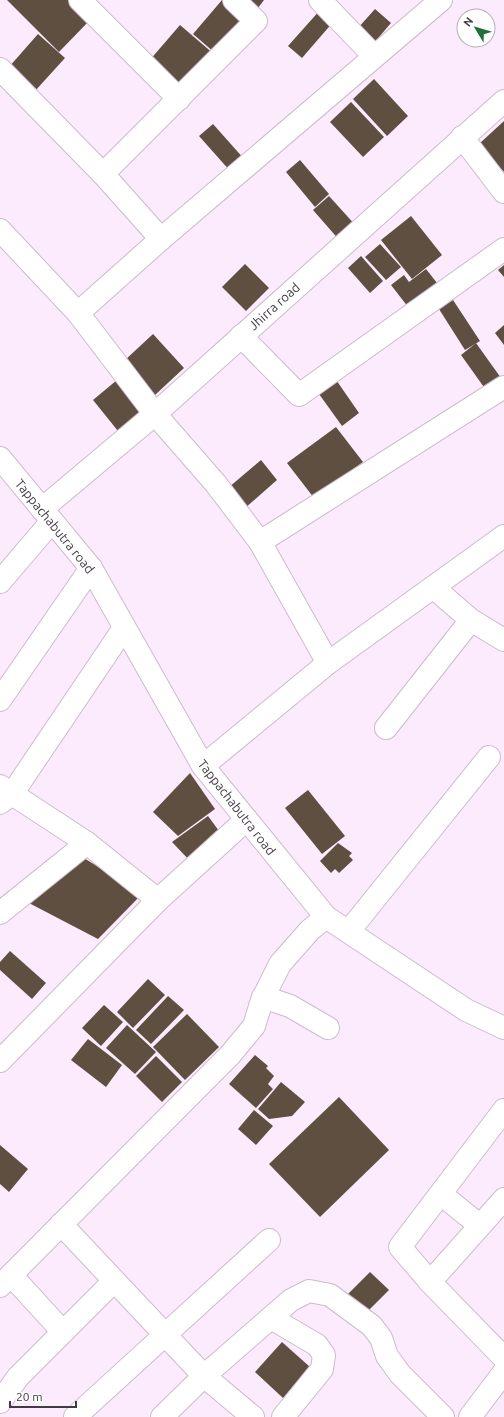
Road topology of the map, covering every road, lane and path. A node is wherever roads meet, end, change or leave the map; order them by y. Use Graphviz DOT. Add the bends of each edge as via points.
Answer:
graph roads {
  1 [pos="80,0"];
  2 [pos="234,0"];
  3 [pos="320,0"];
  4 [pos="441,0"];
  5 [pos="374,56"];
  6 [pos="0,69"];
  7 [pos="179,99"];
  8 [pos="504,101"];
  9 [pos="462,138"];
  10 [pos="103,174"];
  11 [pos="504,192"];
  12 [pos="0,230"];
  13 [pos="161,239"];
  14 [pos="504,249"];
  15 [pos="78,313"];
  16 [pos="241,336"];
  17 [pos="504,387"];
  18 [pos="155,414"];
  19 [pos="0,458"];
  20 [pos="47,515"];
  21 [pos="504,536"];
  22 [pos="260,542"];
  23 [pos="91,568"];
  24 [pos="0,582"];
  25 [pos="434,588"];
  26 [pos="471,620"];
  27 [pos="124,628"];
  28 [pos="504,640"];
  29 [pos="328,662"];
  30 [pos="0,700"];
  31 [pos="386,728"];
  32 [pos="489,757"];
  33 [pos="204,766"];
  34 [pos="4,794"];
  35 [pos="246,820"];
  36 [pos="87,843"];
  37 [pos="158,900"];
  38 [pos="0,913"];
  39 [pos="326,917"];
  40 [pos="349,931"];
  41 [pos="264,997"];
  42 [pos="328,1028"];
  43 [pos="504,1028"];
  44 [pos="0,1061"];
  45 [pos="504,1110"];
  46 [pos="441,1194"];
  47 [pos="504,1199"];
  48 [pos="61,1224"];
  49 [pos="480,1225"];
  50 [pos="269,1240"];
  51 [pos="6,1281"];
  52 [pos="114,1281"];
  53 [pos="430,1282"];
  54 [pos="271,1318"];
  55 [pos="63,1332"];
  56 [pos="165,1335"];
  57 [pos="504,1358"];
  58 [pos="504,1372"];
  59 [pos="204,1376"];
  60 [pos="0,1402"];
  61 [pos="248,1415"];
  62 [pos="75,1417"];
  63 [pos="162,1417"];
  64 [pos="283,1417"];
  65 [pos="444,1417"];
  66 [pos="470,1417"];
  1 -- 7 [label="street"];
  2 -- 7 [label="street" via="256,20"];
  3 -- 5 [label="street"];
  4 -- 5 [label="street"];
  5 -- 13 [label="street"];
  6 -- 10 [label="street"];
  7 -- 10 [label="street"];
  8 -- 9 [label="street, Jhirra road"];
  9 -- 11 [label="street"];
  9 -- 16 [label="street, Jhirra road"];
  10 -- 13 [label="street"];
  12 -- 15 [label="street"];
  13 -- 15 [label="street"];
  14 -- 16 [label="street" via="299,395"];
  15 -- 18 [label="street"];
  16 -- 18 [label="street, Jhirra road"];
  17 -- 22 [label="street"];
  18 -- 20 [label="street, Jhirra road"];
  18 -- 22 [label="street" via="216,484"];
  19 -- 20 [label="street, Tappachabutra road"];
  20 -- 23 [label="street, Tappachabutra road"];
  20 -- 24 [label="street, Jhirra road"];
  21 -- 25 [label="street"];
  22 -- 29 [label="street"];
  23 -- 27 [label="street, Tappachabutra road"];
  23 -- 30 [label="street"];
  25 -- 26 [label="street"];
  25 -- 29 [label="street"];
  26 -- 28 [label="street"];
  26 -- 31 [label="street"];
  27 -- 33 [label="street, Tappachabutra road"];
  27 -- 34 [label="street"];
  29 -- 33 [label="street"];
  32 -- 40 [label="street"];
  33 -- 35 [label="street, Tappachabutra road"];
  34 -- 36 [label="street"];
  35 -- 37 [label="street"];
  35 -- 39 [label="street, Tappachabutra road"];
  36 -- 37 [label="street"];
  36 -- 38 [label="street"];
  37 -- 44 [label="street"];
  39 -- 40 [label="street, Tappachabutra road"];
  39 -- 41 [label="street" via="310,930 280,964"];
  40 -- 43 [label="street, Tappachabutra road" via="466,1010"];
  41 -- 42 [label="street" via="290,1006"];
  41 -- 48 [label="street" via="254,1026 230,1055"];
  45 -- 46 [label="street"];
  46 -- 49 [label="street"];
  46 -- 53 [label="street" via="400,1247"];
  47 -- 49 [label="street"];
  48 -- 51 [label="street"];
  48 -- 52 [label="street"];
  49 -- 53 [label="street"];
  50 -- 56 [label="street"];
  51 -- 55 [label="street"];
  52 -- 55 [label="street"];
  52 -- 56 [label="street"];
  53 -- 57 [label="street"];
  54 -- 59 [label="street"];
  54 -- 64 [label="street" via="317,1345 324,1355 322,1369"];
  54 -- 65 [label="street" via="291,1300 309,1291 330,1295 372,1326 381,1338 387,1356 400,1374"];
  55 -- 60 [label="street" via="18,1377"];
  56 -- 59 [label="street"];
  56 -- 62 [label="street"];
  58 -- 66 [label="street"];
  59 -- 61 [label="street"];
  59 -- 63 [label="street"];
}
